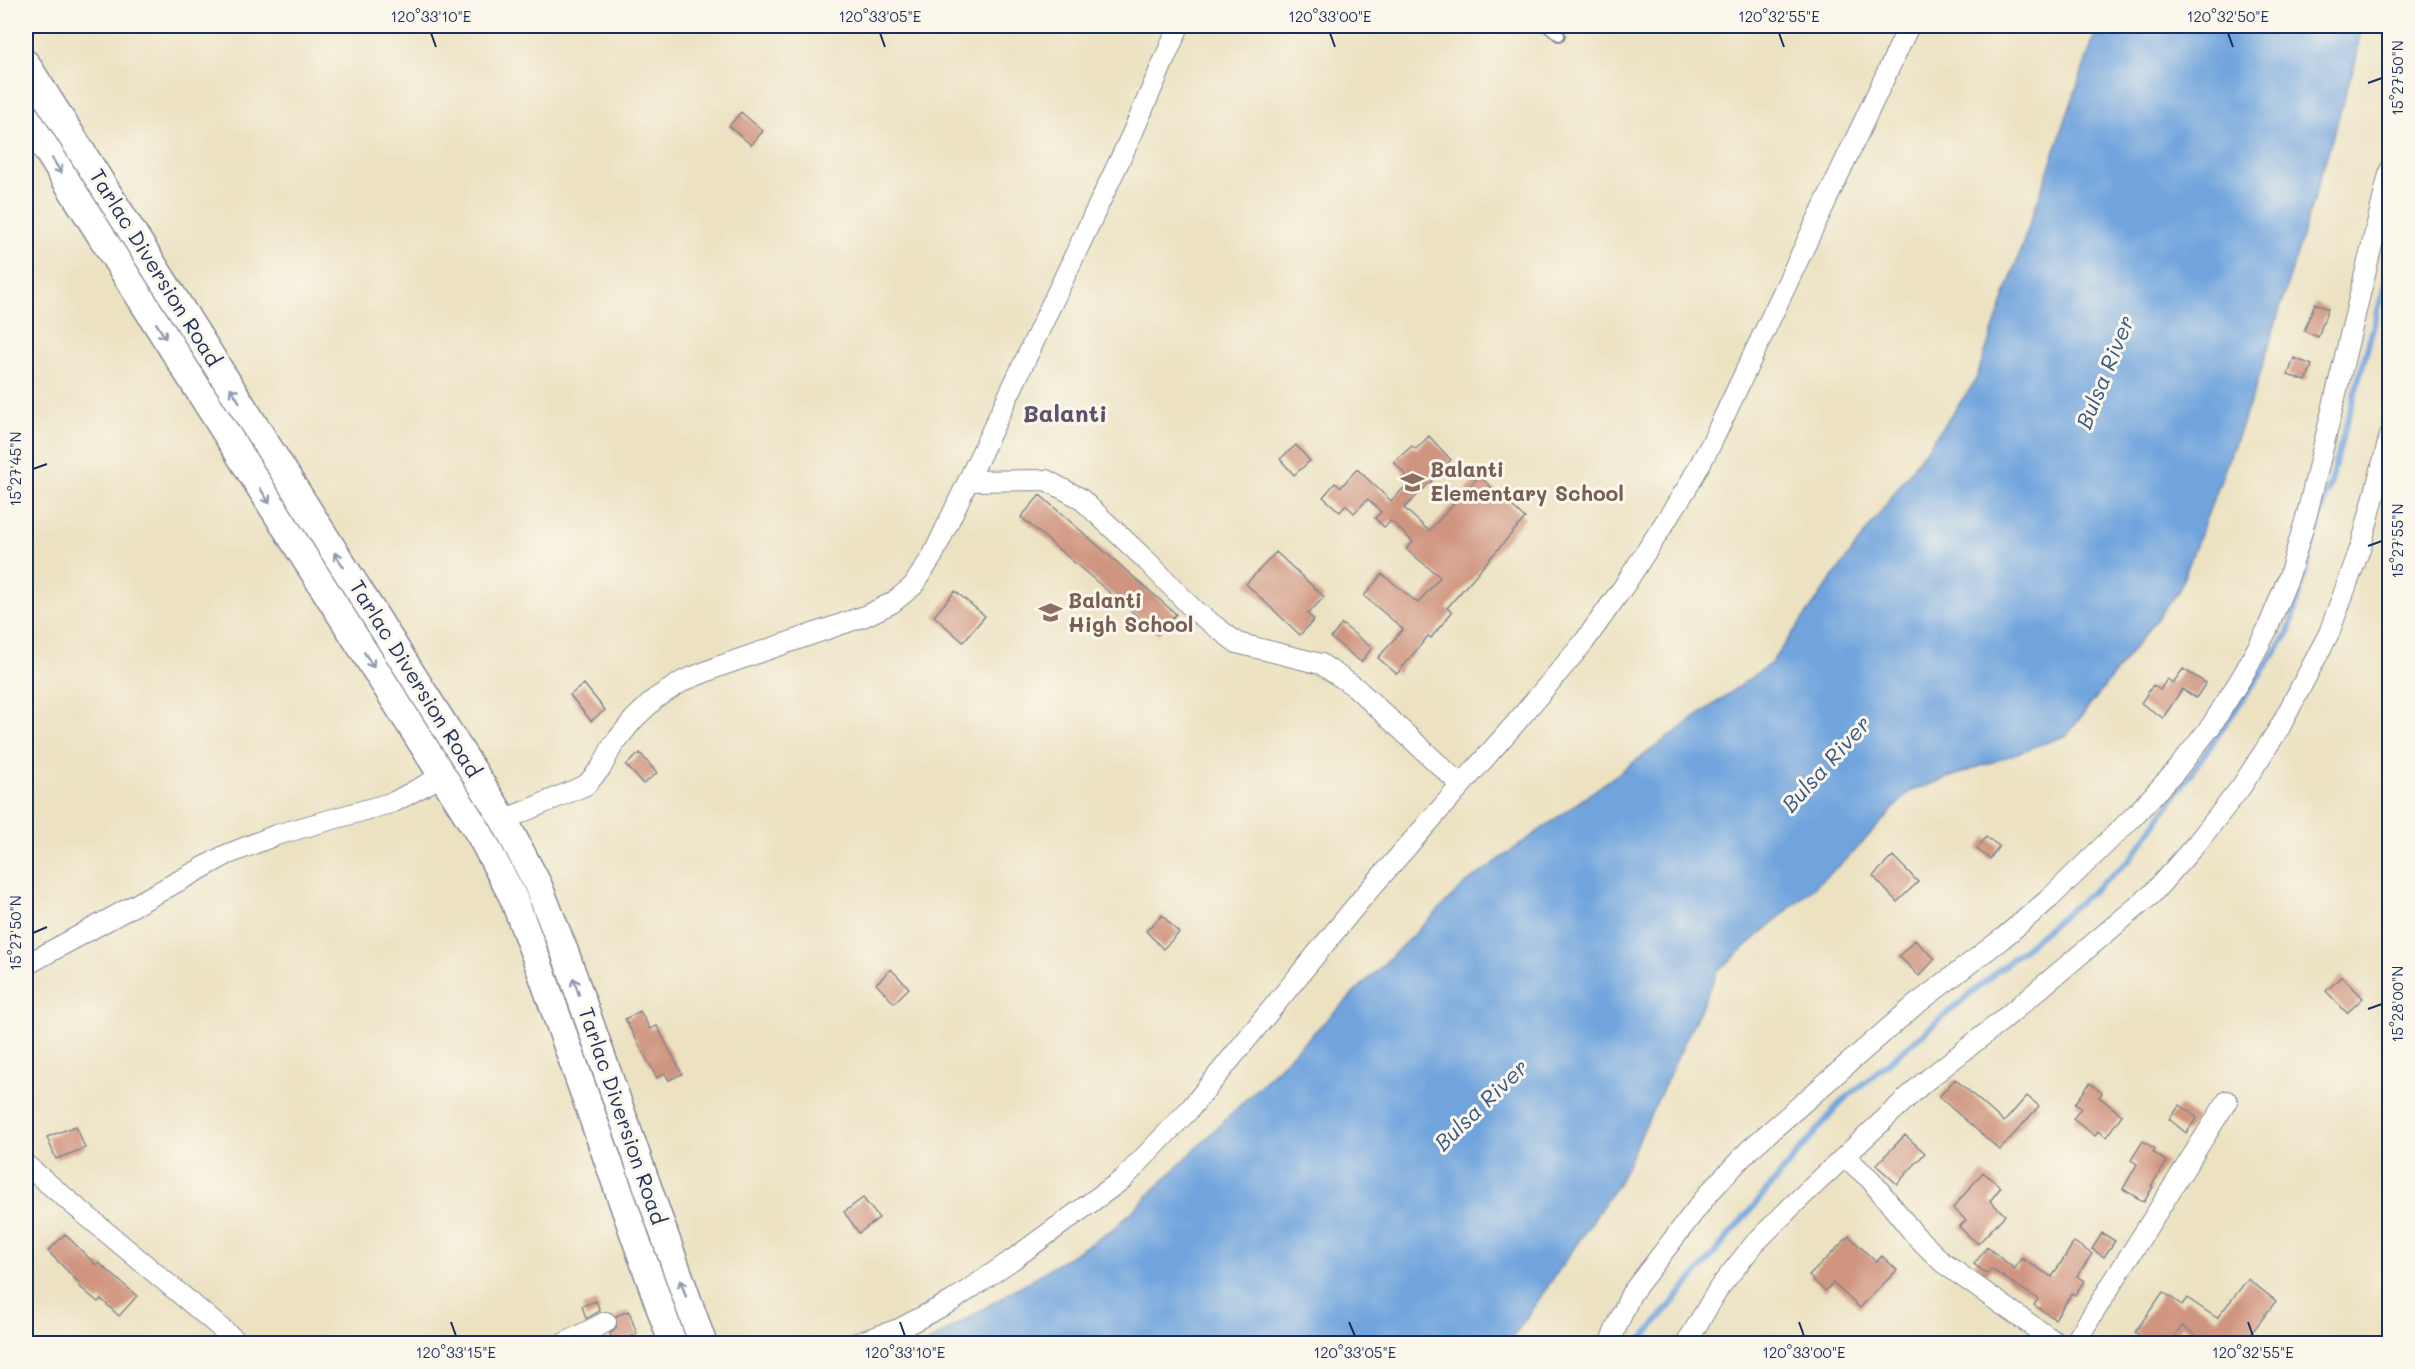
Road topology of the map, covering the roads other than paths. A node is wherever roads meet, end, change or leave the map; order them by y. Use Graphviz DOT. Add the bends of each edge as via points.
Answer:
graph roads {
  1 [pos="1179,26"];
  2 [pos="1548,26"];
  3 [pos="1909,26"];
  4 [pos="1559,35"];
  5 [pos="26,64"];
  6 [pos="26,117"];
  7 [pos="2390,170"];
  8 [pos="2390,435"];
  9 [pos="968,481"];
  10 [pos="466,761"];
  11 [pos="442,776"];
  12 [pos="1461,785"];
  13 [pos="504,820"];
  14 [pos="480,835"];
  15 [pos="26,965"];
  16 [pos="2227,1101"];
  17 [pos="1845,1156"];
  18 [pos="26,1165"];
  19 [pos="606,1322"];
  20 [pos="240,1344"];
  21 [pos="563,1344"];
  22 [pos="673,1344"];
  23 [pos="703,1344"];
  24 [pos="855,1344"];
  25 [pos="1609,1344"];
  26 [pos="1686,1344"];
  27 [pos="2058,1344"];
  28 [pos="2074,1344"];
  1 -- 9 [label="street"];
  2 -- 4 [label="lane"];
  3 -- 12 [label="street" via="1687,488 1584,642"];
  10 -- 5 [label="main road, Tarlac Diversion Road, one-way"];
  6 -- 11 [label="main road, Tarlac Diversion Road, one-way"];
  7 -- 25 [label="street" via="2289,576 2267,630 2211,726 2132,818 2050,898 1914,1006 1749,1150 1708,1194 1631,1294"];
  8 -- 17 [label="street" via="2361,546 2330,633 2280,727 2241,787 2152,894 1922,1084"];
  9 -- 12 [label="street" via="1046,480 1080,498 1194,610 1237,643 1321,664 1355,687"];
  9 -- 13 [label="street" via="933,555 913,585 892,603 682,681 634,718 586,785"];
  10 -- 11 [label="main road"];
  10 -- 13 [label="main road, Tarlac Diversion Road"];
  11 -- 14 [label="main road, Tarlac Diversion Road"];
  11 -- 15 [label="street" via="394,802 276,835 226,855"];
  12 -- 24 [label="street" via="1363,897 1189,1110 1124,1179 952,1301 899,1329"];
  13 -- 14 [label="main road"];
  23 -- 13 [label="main road, Tarlac Diversion Road, one-way" via="565,953 538,885"];
  14 -- 22 [label="main road, Tarlac Diversion Road" via="513,897"];
  16 -- 28 [label="street"];
  17 -- 26 [label="street" via="1755,1243 1719,1288"];
  17 -- 27 [label="street" via="1942,1262"];
  18 -- 20 [label="street"];
  19 -- 21 [label="street"];
}
